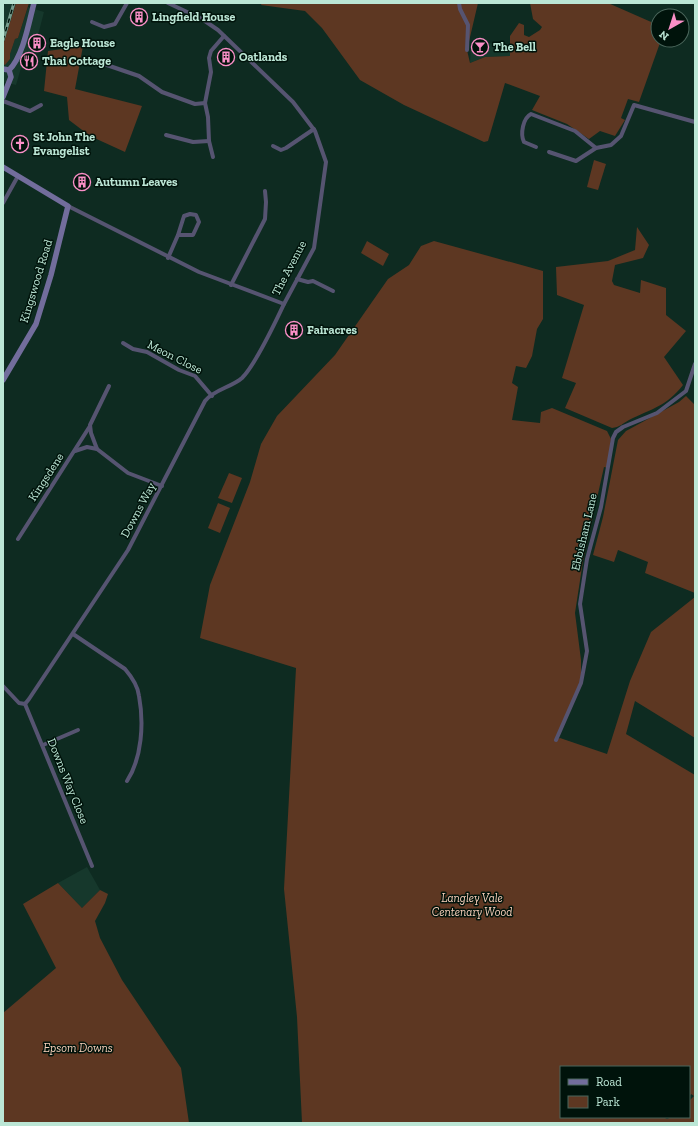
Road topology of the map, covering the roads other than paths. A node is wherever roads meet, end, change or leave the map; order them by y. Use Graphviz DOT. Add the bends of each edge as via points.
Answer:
graph roads {
  1 [pos="34,3"];
  2 [pos="127,3"];
  3 [pos="168,3"];
  4 [pos="459,3"];
  5 [pos="92,22"];
  6 [pos="224,36"];
  7 [pos="467,50"];
  8 [pos="95,61"];
  9 [pos="5,69"];
  10 [pos="3,97"];
  11 [pos="3,101"];
  12 [pos="205,103"];
  13 [pos="42,105"];
  14 [pos="695,122"];
  15 [pos="314,129"];
  16 [pos="166,135"];
  17 [pos="209,141"];
  18 [pos="273,146"];
  19 [pos="536,147"];
  20 [pos="596,148"];
  21 [pos="550,152"];
  22 [pos="213,157"];
  23 [pos="3,167"];
  24 [pos="18,176"];
  25 [pos="264,191"];
  26 [pos="3,203"];
  27 [pos="68,206"];
  28 [pos="178,235"];
  29 [pos="168,258"];
  30 [pos="297,279"];
  31 [pos="231,285"];
  32 [pos="333,291"];
  33 [pos="284,304"];
  34 [pos="123,343"];
  35 [pos="695,364"];
  36 [pos="3,380"];
  37 [pos="109,386"];
  38 [pos="212,396"];
  39 [pos="90,425"];
  40 [pos="97,449"];
  41 [pos="75,451"];
  42 [pos="162,486"];
  43 [pos="18,539"];
  44 [pos="73,634"];
  45 [pos="3,686"];
  46 [pos="26,704"];
  47 [pos="78,730"];
  48 [pos="556,740"];
  49 [pos="43,745"];
  50 [pos="127,781"];
  51 [pos="92,866"];
  1 -- 9 [label="street" via="14,66"];
  2 -- 5 [label="street" via="115,24 104,27"];
  3 -- 6 [label="street, The Avenue" via="202,19"];
  4 -- 7 [label="street" via="468,25"];
  6 -- 12 [label="street" via="209,58 211,72"];
  6 -- 15 [label="street, The Avenue" via="293,102"];
  8 -- 12 [label="street" via="134,73 162,92 195,104"];
  9 -- 10 [label="street" via="10,80"];
  11 -- 13 [label="street" via="30,111"];
  12 -- 17 [label="street"];
  14 -- 20 [label="street" via="636,105 633,106 621,136 611,145"];
  15 -- 18 [label="street" via="286,148 281,150"];
  15 -- 30 [label="street, The Avenue" via="326,162 314,248"];
  16 -- 17 [label="street" via="193,142"];
  17 -- 22 [label="street"];
  19 -- 20 [label="street" via="522,139 522,129 527,116 531,114 575,131"];
  20 -- 21 [label="street" via="576,161"];
  23 -- 24 [label="street, The Avenue"];
  24 -- 26 [label="street"];
  24 -- 27 [label="street, The Avenue"];
  25 -- 31 [label="street" via="265,218"];
  27 -- 29 [label="street, The Avenue"];
  27 -- 36 [label="street, Kingswood Road" via="36,324"];
  28 -- 28 [label="street" via="184,216 196,215 199,222 193,235"];
  28 -- 29 [label="street"];
  29 -- 31 [label="street, The Avenue"];
  30 -- 32 [label="street" via="308,282 313,280"];
  30 -- 33 [label="street, The Avenue"];
  31 -- 33 [label="street, The Avenue"];
  33 -- 38 [label="street, Downs Way" via="245,374"];
  34 -- 38 [label="street, Meon Close" via="195,376"];
  35 -- 48 [label="street, Ebbisham Lane" via="686,390 657,413 623,427 613,438 580,604 587,651 581,683"];
  37 -- 39 [label="street, Kingsdene"];
  38 -- 42 [label="street, Downs Way" via="205,401"];
  39 -- 40 [label="street"];
  39 -- 41 [label="street, Kingsdene"];
  40 -- 41 [label="street" via="86,447"];
  40 -- 42 [label="street" via="128,473"];
  41 -- 43 [label="street, Kingsdene"];
  42 -- 44 [label="street, Downs Way" via="128,550"];
  44 -- 46 [label="street, Downs Way"];
  44 -- 50 [label="street" via="125,669 139,695 141,731 136,764"];
  45 -- 46 [label="street" via="19,703"];
  46 -- 49 [label="street, Downs Way Close"];
  47 -- 49 [label="street"];
  49 -- 51 [label="street, Downs Way Close"];
}
